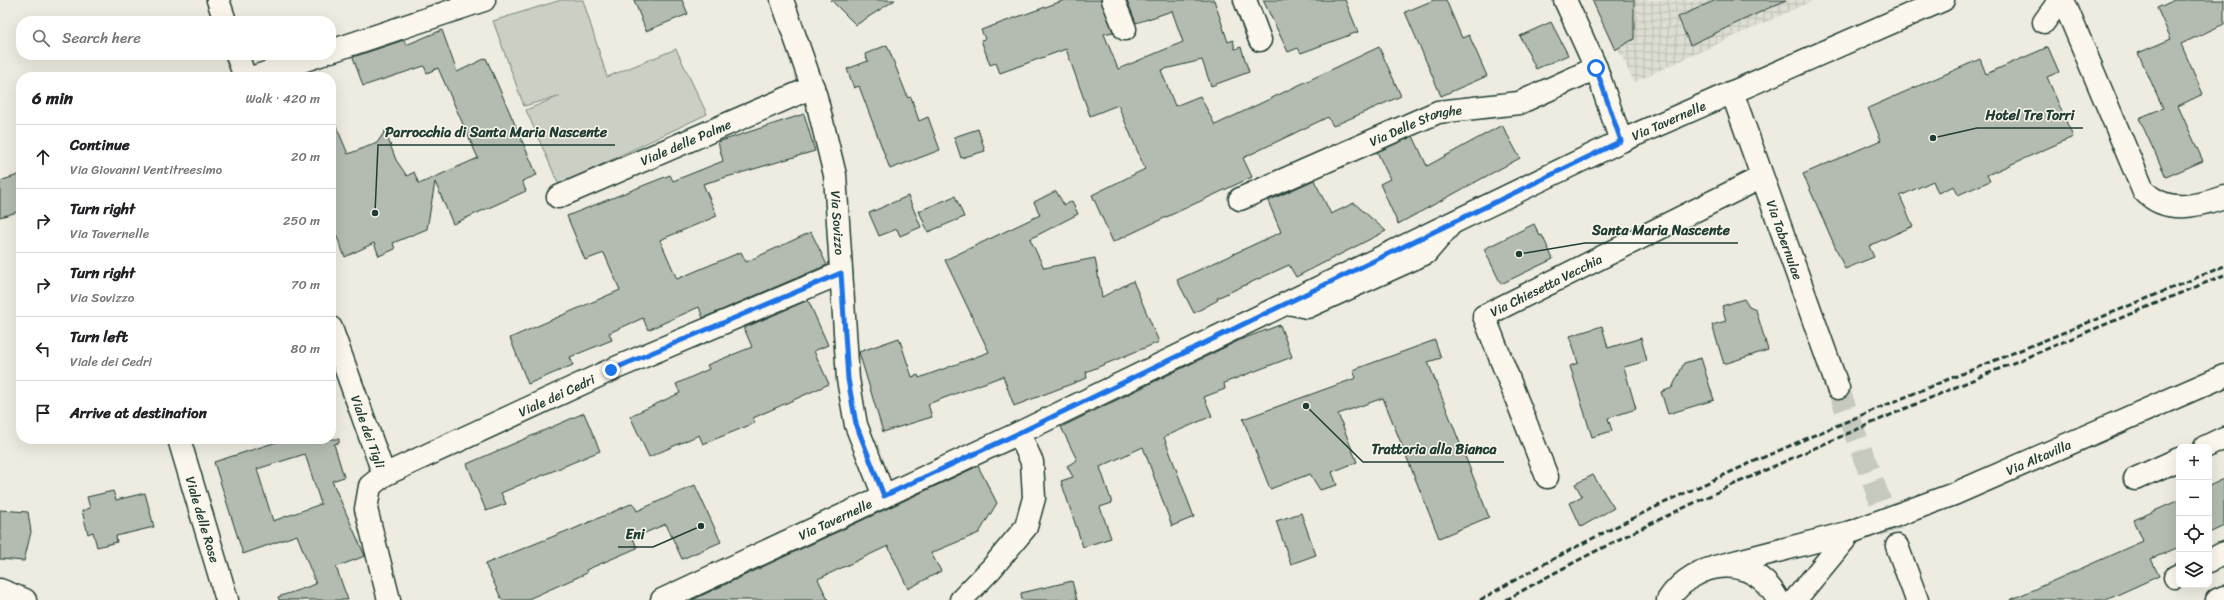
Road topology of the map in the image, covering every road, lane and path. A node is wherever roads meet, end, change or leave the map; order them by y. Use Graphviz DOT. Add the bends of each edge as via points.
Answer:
graph roads {
  1 [pos="218,0"];
  2 [pos="782,0"];
  3 [pos="1113,0"];
  4 [pos="1244,0"];
  5 [pos="1565,0"];
  6 [pos="1943,0"];
  7 [pos="2060,0"];
  8 [pos="2063,0"];
  9 [pos="471,2"];
  10 [pos="224,16"];
  11 [pos="2044,22"];
  12 [pos="1125,29"];
  13 [pos="1260,40"];
  14 [pos="336,49"];
  15 [pos="239,60"];
  16 [pos="305,60"];
  17 [pos="1596,68"];
  18 [pos="243,72"];
  19 [pos="269,72"];
  20 [pos="813,87"];
  21 [pos="1732,92"];
  22 [pos="1621,141"];
  23 [pos="1762,176"];
  24 [pos="558,197"];
  25 [pos="2224,197"];
  26 [pos="1240,199"];
  27 [pos="841,273"];
  28 [pos="336,342"];
  29 [pos="2224,376"];
  30 [pos="1838,388"];
  31 [pos="1019,433"];
  32 [pos="2224,438"];
  33 [pos="181,444"];
  34 [pos="2211,444"];
  35 [pos="2176,460"];
  36 [pos="384,475"];
  37 [pos="1548,477"];
  38 [pos="2134,478"];
  39 [pos="884,496"];
  40 [pos="1851,532"];
  41 [pos="1897,546"];
  42 [pos="2224,554"];
  43 [pos="2212,560"];
  44 [pos="1715,567"];
  45 [pos="0,590"];
  46 [pos="1672,594"];
  47 [pos="2224,597"];
  48 [pos="25,600"];
  49 [pos="228,600"];
  50 [pos="389,600"];
  51 [pos="662,600"];
  52 [pos="961,600"];
  53 [pos="1654,600"];
  54 [pos="1778,600"];
  55 [pos="1795,600"];
  56 [pos="1917,600"];
  57 [pos="2217,600"];
  1 -- 10 [label="street"];
  2 -- 20 [label="street, Via Sovizzo"];
  3 -- 12 [label="street"];
  4 -- 13 [label="street"];
  5 -- 17 [label="street"];
  6 -- 21 [label="street, Via Tavernelle"];
  7 -- 11 [label="street"];
  8 -- 25 [label="street" via="2143,190 2155,199 2177,207 2195,207"];
  9 -- 14 [label="street"];
  15 -- 18 [label="street"];
  16 -- 19 [label="street"];
  17 -- 22 [label="street"];
  17 -- 26 [label="street, Via Delle Stanghe" via="1519,103 1438,112"];
  20 -- 24 [label="street, Viale delle Palme"];
  20 -- 27 [label="street, Via Sovizzo" via="835,175"];
  21 -- 22 [label="street, Via Tavernelle"];
  21 -- 23 [label="street, Via Tabernulae"];
  22 -- 31 [label="street, Via Tavernelle"];
  23 -- 30 [label="street, Via Tabernulae"];
  23 -- 37 [label="street, Via Chiesetta Vecchia" via="1476,313"];
  27 -- 36 [label="street, Viale dei Cedri" via="611,370"];
  27 -- 39 [label="street, Via Sovizzo" via="848,379 856,424"];
  28 -- 36 [label="street, Viale dei Tigli"];
  29 -- 40 [label="street, Via Altavilla, bridge" via="1954,494"];
  31 -- 39 [label="street, Via Tavernelle"];
  31 -- 52 [label="street" via="1032,462 1034,498 1026,527"];
  32 -- 34 [label="street"];
  33 -- 49 [label="street, Viale delle Rose"];
  35 -- 38 [label="street"];
  36 -- 50 [label="street, Viale dei Tigli" via="370,486 366,509"];
  39 -- 51 [label="street, Via Tavernelle"];
  40 -- 44 [label="street, Via Altavilla"];
  40 -- 55 [label="street"];
  41 -- 56 [label="street"];
  42 -- 43 [label="street"];
  44 -- 46 [label="street, Via Altavilla" via="1700,570 1687,578"];
  44 -- 54 [label="street" via="1736,568 1756,575 1772,589"];
  45 -- 48 [label="street"];
  46 -- 53 [label="street, Via Altavilla"];
  47 -- 57 [label="street"];
}
